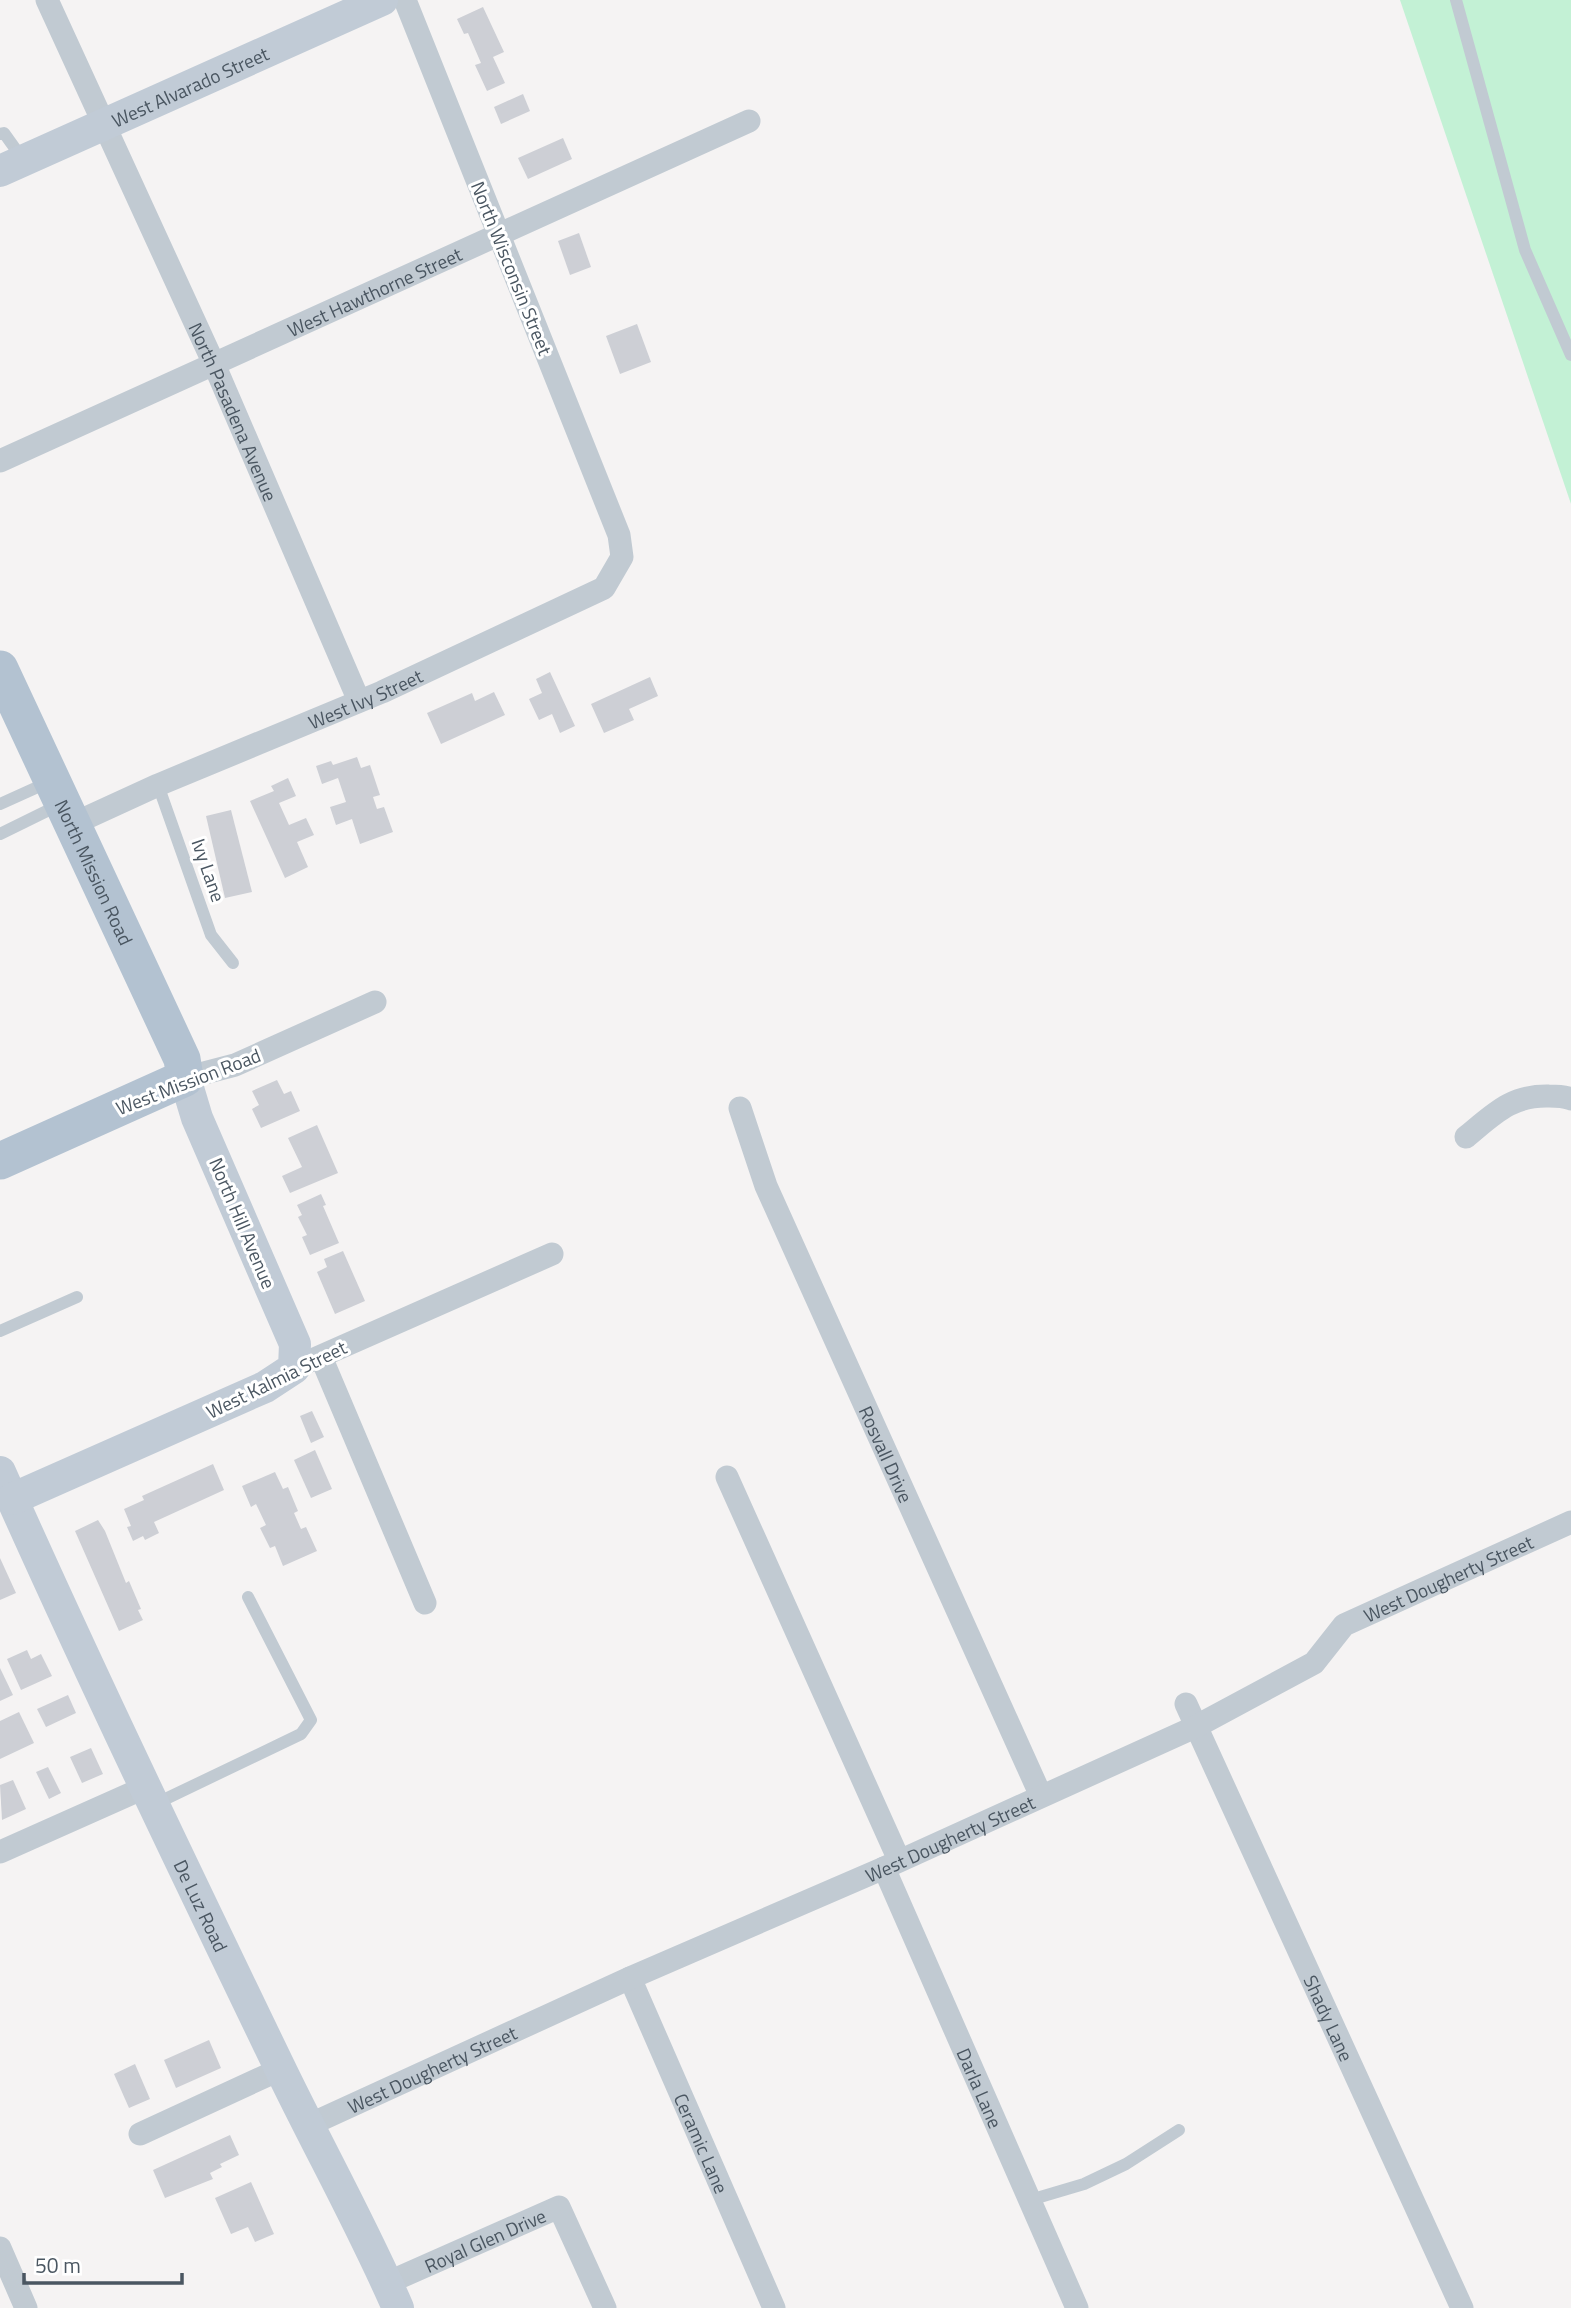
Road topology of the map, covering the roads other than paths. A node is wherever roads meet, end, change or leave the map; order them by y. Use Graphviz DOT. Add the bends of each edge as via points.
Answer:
graph roads {
  1 [pos="47,0"];
  2 [pos="382,0"];
  3 [pos="405,0"];
  4 [pos="1456,0"];
  5 [pos="749,121"];
  6 [pos="103,125"];
  7 [pos="0,135"];
  8 [pos="12,166"];
  9 [pos="499,235"];
  10 [pos="1571,355"];
  11 [pos="214,364"];
  12 [pos="0,461"];
  13 [pos="619,536"];
  14 [pos="0,669"];
  15 [pos="359,701"];
  16 [pos="158,785"];
  17 [pos="63,803"];
  18 [pos="0,804"];
  19 [pos="0,834"];
  20 [pos="233,964"];
  21 [pos="375,1002"];
  22 [pos="185,1078"];
  23 [pos="1571,1099"];
  24 [pos="740,1108"];
  25 [pos="1466,1137"];
  26 [pos="0,1161"];
  27 [pos="552,1254"];
  28 [pos="77,1297"];
  29 [pos="0,1331"];
  30 [pos="308,1362"];
  31 [pos="727,1477"];
  32 [pos="4,1492"];
  33 [pos="1571,1522"];
  34 [pos="247,1597"];
  35 [pos="425,1602"];
  36 [pos="1186,1704"];
  37 [pos="1195,1727"];
  38 [pos="150,1795"];
  39 [pos="1041,1796"];
  40 [pos="0,1852"];
  41 [pos="891,1864"];
  42 [pos="630,1978"];
  43 [pos="281,2069"];
  44 [pos="309,2125"];
  45 [pos="1179,2130"];
  46 [pos="140,2134"];
  47 [pos="1030,2200"];
  48 [pos="2,2260"];
  49 [pos="392,2296"];
  50 [pos="26,2308"];
  51 [pos="605,2308"];
  52 [pos="774,2308"];
  53 [pos="1077,2308"];
  54 [pos="1462,2308"];
  1 -- 6 [label="street, North Pasadena Avenue"];
  2 -- 6 [label="street, West Alvarado Street"];
  3 -- 9 [label="street, North Wisconsin Street"];
  4 -- 10 [label="lane" via="1525,250"];
  5 -- 9 [label="street, West Hawthorne Street"];
  6 -- 8 [label="street, West Alvarado Street"];
  6 -- 11 [label="street, North Pasadena Avenue"];
  7 -- 8 [label="lane" via="4,134"];
  9 -- 11 [label="street, West Hawthorne Street"];
  9 -- 13 [label="street, North Wisconsin Street"];
  11 -- 12 [label="street, West Hawthorne Street"];
  11 -- 15 [label="street, North Pasadena Avenue"];
  13 -- 15 [label="street, West Ivy Street" via="622,556 604,588"];
  14 -- 17 [label="main road, North Mission Road"];
  15 -- 16 [label="street, West Ivy Street"];
  16 -- 17 [label="street, West Ivy Street"];
  16 -- 20 [label="lane, Ivy Lane" via="211,935"];
  17 -- 18 [label="lane"];
  17 -- 19 [label="lane"];
  17 -- 22 [label="main road, North Mission Road" via="183,1059"];
  21 -- 22 [label="street, West Mission Road" via="235,1065"];
  22 -- 26 [label="main road, West Mission Road"];
  22 -- 30 [label="street, North Hill Avenue" via="295,1344"];
  23 -- 25 [label="street" via="1529,1095 1503,1107"];
  24 -- 39 [label="street, Rosvall Drive" via="766,1186"];
  27 -- 30 [label="street, West Kalmia Street"];
  28 -- 29 [label="lane"];
  30 -- 32 [label="street, West Kalmia Street" via="265,1387"];
  30 -- 35 [label="street, North Hill Avenue"];
  31 -- 41 [label="street, Darla Lane"];
  32 -- 38 [label="street, De Luz Road"];
  33 -- 37 [label="street, West Dougherty Street" via="1344,1625 1314,1663"];
  34 -- 38 [label="lane" via="312,1720 301,1734"];
  36 -- 37 [label="street, Shady Lane"];
  37 -- 39 [label="street, West Dougherty Street"];
  37 -- 54 [label="street, Shady Lane"];
  38 -- 40 [label="street"];
  38 -- 43 [label="street, De Luz Road"];
  39 -- 41 [label="street, West Dougherty Street"];
  41 -- 42 [label="street, West Dougherty Street"];
  41 -- 47 [label="street, Darla Lane"];
  42 -- 44 [label="street, West Dougherty Street"];
  42 -- 52 [label="street, Ceramic Lane"];
  43 -- 44 [label="street, De Luz Road"];
  43 -- 46 [label="street"];
  44 -- 49 [label="street, De Luz Road"];
  45 -- 47 [label="lane" via="1084,2184"];
  47 -- 53 [label="street, Darla Lane"];
  48 -- 50 [label="street"];
  49 -- 51 [label="street, Royal Glen Drive" via="559,2207"];
}
